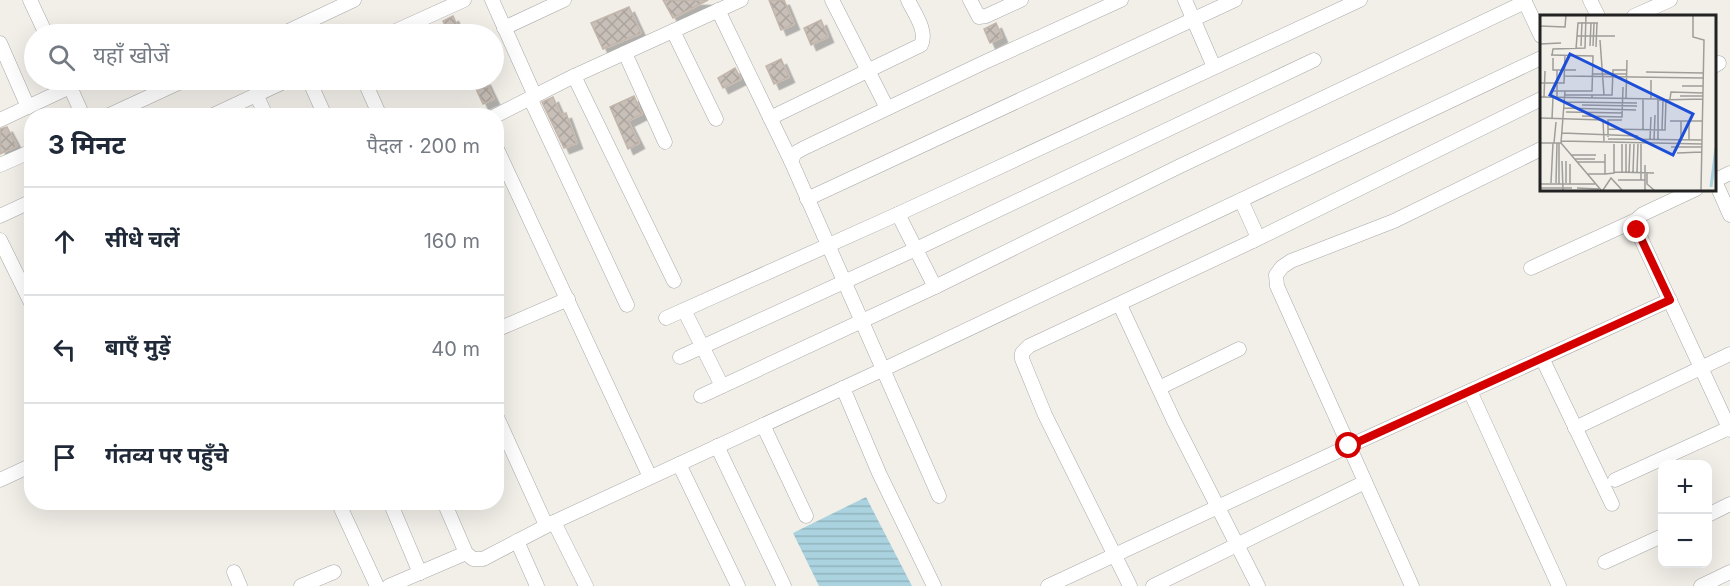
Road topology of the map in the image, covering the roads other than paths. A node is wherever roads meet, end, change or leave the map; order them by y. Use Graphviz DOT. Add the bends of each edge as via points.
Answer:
graph roads {
  1 [pos="30,0"];
  2 [pos="354,0"];
  3 [pos="464,0"];
  4 [pos="492,0"];
  5 [pos="564,0"];
  6 [pos="741,0"];
  7 [pos="832,0"];
  8 [pos="908,0"];
  9 [pos="970,0"];
  10 [pos="1021,0"];
  11 [pos="1121,0"];
  12 [pos="1185,0"];
  13 [pos="1235,0"];
  14 [pos="1360,0"];
  15 [pos="1590,0"];
  16 [pos="1524,1"];
  17 [pos="1665,1"];
  18 [pos="718,10"];
  19 [pos="1598,15"];
  20 [pos="1639,15"];
  21 [pos="1194,20"];
  22 [pos="41,24"];
  23 [pos="303,24"];
  24 [pos="411,24"];
  25 [pos="502,24"];
  26 [pos="504,28"];
  27 [pos="673,31"];
  28 [pos="1540,34"];
  29 [pos="0,43"];
  30 [pos="625,53"];
  31 [pos="1540,58"];
  32 [pos="1314,60"];
  33 [pos="1214,67"];
  34 [pos="868,71"];
  35 [pos="574,76"];
  36 [pos="57,90"];
  37 [pos="72,90"];
  38 [pos="163,90"];
  39 [pos="265,90"];
  40 [pos="313,90"];
  41 [pos="368,90"];
  42 [pos="256,94"];
  43 [pos="532,97"];
  44 [pos="1540,99"];
  45 [pos="28,107"];
  46 [pos="80,108"];
  47 [pos="124,108"];
  48 [pos="227,108"];
  49 [pos="262,108"];
  50 [pos="321,108"];
  51 [pos="376,108"];
  52 [pos="887,108"];
  53 [pos="24,109"];
  54 [pos="504,111"];
  55 [pos="770,118"];
  56 [pos="716,119"];
  57 [pos="0,120"];
  58 [pos="666,142"];
  59 [pos="1540,149"];
  60 [pos="24,154"];
  61 [pos="791,161"];
  62 [pos="504,164"];
  63 [pos="0,165"];
  64 [pos="1730,173"];
  65 [pos="1715,180"];
  66 [pos="1715,182"];
  67 [pos="1694,190"];
  68 [pos="807,199"];
  69 [pos="1241,200"];
  70 [pos="24,205"];
  71 [pos="898,214"];
  72 [pos="1730,215"];
  73 [pos="0,216"];
  74 [pos="1636,220"];
  75 [pos="0,240"];
  76 [pos="1253,242"];
  77 [pos="827,245"];
  78 [pos="916,249"];
  79 [pos="1531,268"];
  80 [pos="674,281"];
  81 [pos="844,282"];
  82 [pos="934,287"];
  83 [pos="24,289"];
  84 [pos="568,299"];
  85 [pos="1670,300"];
  86 [pos="627,305"];
  87 [pos="1120,305"];
  88 [pos="684,310"];
  89 [pos="666,318"];
  90 [pos="860,320"];
  91 [pos="504,327"];
  92 [pos="703,347"];
  93 [pos="1239,349"];
  94 [pos="1730,354"];
  95 [pos="680,357"];
  96 [pos="1542,358"];
  97 [pos="1701,367"];
  98 [pos="882,370"];
  99 [pos="722,386"];
  100 [pos="843,388"];
  101 [pos="1159,388"];
  102 [pos="1470,391"];
  103 [pos="701,396"];
  104 [pos="763,425"];
  105 [pos="1575,428"];
  106 [pos="1729,429"];
  107 [pos="504,431"];
  108 [pos="717,446"];
  109 [pos="1349,446"];
  110 [pos="679,464"];
  111 [pos="24,468"];
  112 [pos="650,477"];
  113 [pos="1,478"];
  114 [pos="1616,480"];
  115 [pos="1365,482"];
  116 [pos="939,496"];
  117 [pos="1612,504"];
  118 [pos="1730,504"];
  119 [pos="1219,506"];
  120 [pos="342,510"];
  121 [pos="393,510"];
  122 [pos="447,510"];
  123 [pos="1709,514"];
  124 [pos="806,516"];
  125 [pos="550,524"];
  126 [pos="1658,538"];
  127 [pos="517,541"];
  128 [pos="1239,545"];
  129 [pos="466,553"];
  130 [pos="1115,555"];
  131 [pos="1605,562"];
  132 [pos="234,572"];
  133 [pos="334,572"];
  134 [pos="1730,572"];
  135 [pos="420,573"];
  136 [pos="240,586"];
  137 [pos="301,586"];
  138 [pos="377,586"];
  139 [pos="389,586"];
  140 [pos="537,586"];
  141 [pos="586,586"];
  142 [pos="738,586"];
  143 [pos="784,586"];
  144 [pos="934,586"];
  145 [pos="1048,586"];
  146 [pos="1130,586"];
  147 [pos="1153,586"];
  148 [pos="1258,586"];
  149 [pos="1412,586"];
  150 [pos="1559,586"];
  151 [pos="1701,586"];
  1 -- 22 [label="street"];
  2 -- 23 [label="street"];
  3 -- 24 [label="street"];
  4 -- 25 [label="street"];
  5 -- 26 [label="street"];
  6 -- 18 [label="street"];
  7 -- 34 [label="street"];
  8 -- 34 [label="street" via="923,33 921,45"];
  9 -- 10 [label="street" via="979,17"];
  11 -- 52 [label="street"];
  12 -- 21 [label="street"];
  13 -- 21 [label="street"];
  14 -- 33 [label="street"];
  15 -- 19 [label="street"];
  16 -- 28 [label="street"];
  16 -- 82 [label="street"];
  17 -- 20 [label="street"];
  18 -- 27 [label="street"];
  18 -- 55 [label="street"];
  21 -- 33 [label="street"];
  21 -- 68 [label="street"];
  26 -- 43 [label="street"];
  27 -- 30 [label="street"];
  27 -- 56 [label="street"];
  29 -- 45 [label="street"];
  30 -- 35 [label="street"];
  30 -- 58 [label="street"];
  31 -- 69 [label="street"];
  32 -- 78 [label="street"];
  33 -- 71 [label="street"];
  34 -- 52 [label="street"];
  34 -- 55 [label="street"];
  35 -- 43 [label="street"];
  35 -- 80 [label="street"];
  36 -- 45 [label="street"];
  37 -- 46 [label="street"];
  38 -- 47 [label="street"];
  39 -- 42 [label="street"];
  40 -- 50 [label="street"];
  41 -- 51 [label="street"];
  42 -- 48 [label="street"];
  42 -- 49 [label="street"];
  43 -- 54 [label="street"];
  43 -- 86 [label="street"];
  44 -- 76 [label="street"];
  52 -- 61 [label="street" via="804,147"];
  53 -- 57 [label="street"];
  55 -- 61 [label="street"];
  59 -- 109 [label="street" via="1394,221 1291,261 1276,275 1277,286"];
  60 -- 63 [label="street"];
  61 -- 68 [label="street"];
  62 -- 84 [label="street"];
  64 -- 65 [label="street"];
  66 -- 72 [label="street"];
  67 -- 74 [label="street"];
  68 -- 77 [label="street"];
  69 -- 76 [label="street" via="1255,231"];
  69 -- 98 [label="street"];
  70 -- 73 [label="street"];
  71 -- 77 [label="street"];
  71 -- 78 [label="street"];
  74 -- 79 [label="street"];
  74 -- 85 [label="street"];
  75 -- 83 [label="street"];
  76 -- 87 [label="street"];
  77 -- 81 [label="street"];
  77 -- 88 [label="street"];
  78 -- 81 [label="street"];
  78 -- 82 [label="street"];
  81 -- 90 [label="street"];
  81 -- 92 [label="street"];
  82 -- 90 [label="street"];
  84 -- 91 [label="street"];
  84 -- 112 [label="street"];
  85 -- 96 [label="street"];
  85 -- 97 [label="street"];
  87 -- 101 [label="street"];
  87 -- 130 [label="street" via="1029,346 1022,353 1045,415"];
  88 -- 89 [label="street"];
  88 -- 92 [label="street"];
  90 -- 98 [label="street"];
  90 -- 99 [label="street"];
  92 -- 95 [label="street"];
  92 -- 99 [label="street"];
  93 -- 101 [label="street"];
  94 -- 97 [label="street"];
  96 -- 102 [label="street"];
  96 -- 105 [label="street"];
  97 -- 105 [label="street"];
  97 -- 106 [label="street"];
  98 -- 100 [label="street"];
  98 -- 116 [label="street"];
  99 -- 103 [label="street"];
  100 -- 104 [label="street"];
  100 -- 144 [label="street"];
  101 -- 119 [label="street"];
  102 -- 109 [label="street"];
  102 -- 150 [label="street"];
  104 -- 108 [label="street"];
  104 -- 124 [label="street"];
  105 -- 117 [label="street"];
  106 -- 114 [label="street"];
  107 -- 125 [label="street"];
  108 -- 110 [label="street"];
  108 -- 143 [label="street"];
  109 -- 115 [label="street"];
  109 -- 119 [label="street"];
  110 -- 112 [label="street"];
  110 -- 142 [label="street"];
  111 -- 113 [label="street"];
  112 -- 125 [label="street"];
  115 -- 128 [label="street"];
  115 -- 149 [label="street"];
  118 -- 123 [label="street"];
  119 -- 128 [label="street"];
  119 -- 130 [label="street"];
  120 -- 138 [label="street"];
  121 -- 135 [label="street"];
  122 -- 129 [label="street"];
  125 -- 127 [label="street"];
  125 -- 141 [label="street"];
  126 -- 131 [label="street"];
  127 -- 129 [label="street" via="483,559 473,559"];
  127 -- 140 [label="street"];
  128 -- 147 [label="street"];
  128 -- 148 [label="street"];
  129 -- 135 [label="street"];
  130 -- 145 [label="street"];
  130 -- 146 [label="street"];
  132 -- 136 [label="street"];
  133 -- 137 [label="street"];
  134 -- 151 [label="street"];
  135 -- 139 [label="street"];
}
